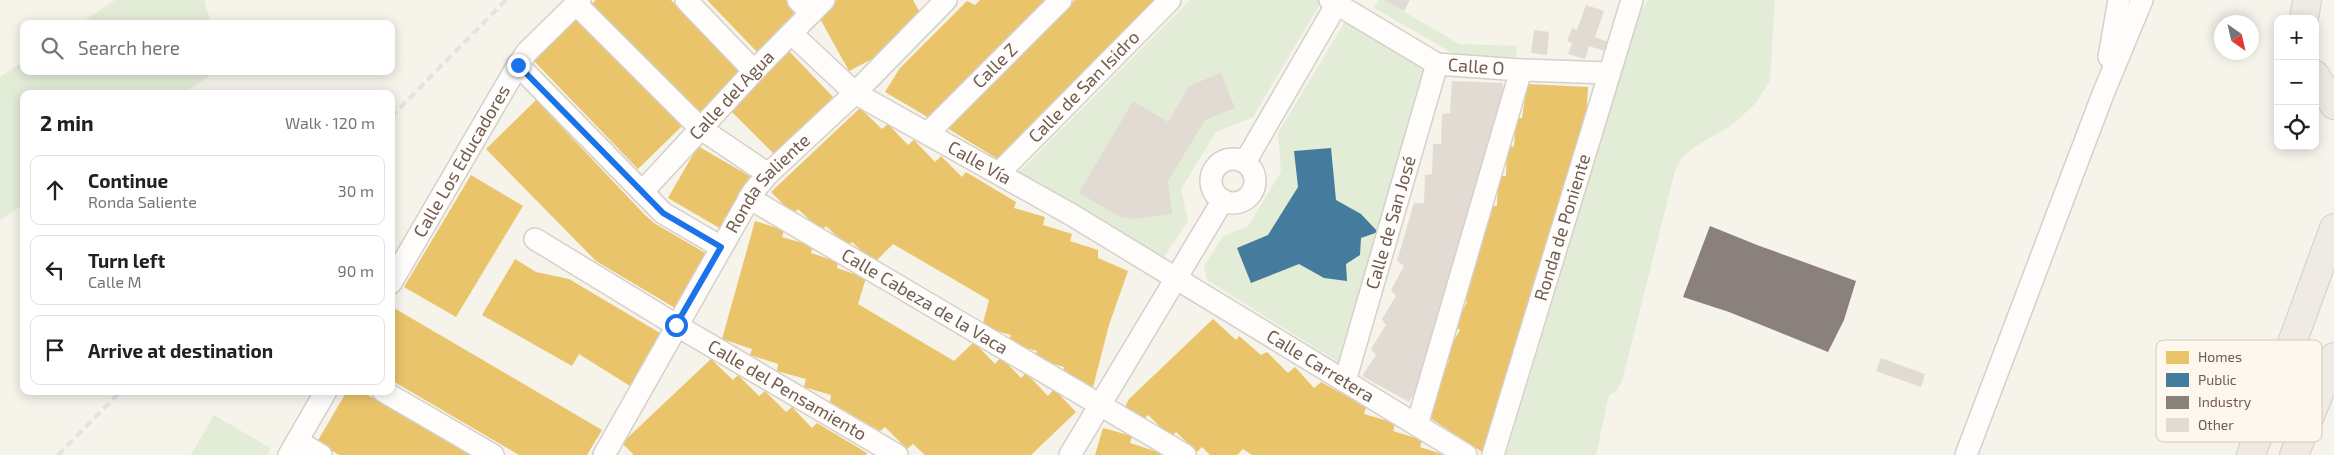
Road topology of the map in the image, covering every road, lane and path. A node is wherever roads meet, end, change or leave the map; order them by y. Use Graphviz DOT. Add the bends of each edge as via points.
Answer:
graph roads {
  1 [pos="686,0"];
  2 [pos="1061,0"];
  3 [pos="1170,0"];
  4 [pos="1632,0"];
  5 [pos="2119,0"];
  6 [pos="2142,0"];
  7 [pos="2306,0"];
  8 [pos="1335,1"];
  9 [pos="578,2"];
  10 [pos="811,4"];
  11 [pos="935,4"];
  12 [pos="2304,15"];
  13 [pos="792,34"];
  14 [pos="1437,64"];
  15 [pos="518,65"];
  16 [pos="1521,70"];
  17 [pos="754,71"];
  18 [pos="1610,72"];
  19 [pos="855,92"];
  20 [pos="2103,94"];
  21 [pos="700,128"];
  22 [pos="928,133"];
  23 [pos="1245,162"];
  24 [pos="999,173"];
  25 [pos="768,174"];
  26 [pos="642,192"];
  27 [pos="749,198"];
  28 [pos="1223,200"];
  29 [pos="2334,228"];
  30 [pos="535,239"];
  31 [pos="721,247"];
  32 [pos="395,276"];
  33 [pos="1176,277"];
  34 [pos="676,325"];
  35 [pos="2293,340"];
  36 [pos="2334,358"];
  37 [pos="1345,380"];
  38 [pos="2322,387"];
  39 [pos="324,395"];
  40 [pos="390,395"];
  41 [pos="1100,405"];
  42 [pos="1417,425"];
  43 [pos="2256,442"];
  44 [pos="2299,442"];
  45 [pos="293,448"];
  46 [pos="607,454"];
  47 [pos="321,455"];
  48 [pos="493,455"];
  49 [pos="897,455"];
  50 [pos="1070,455"];
  51 [pos="1185,455"];
  52 [pos="1466,455"];
  53 [pos="1493,455"];
  54 [pos="1966,455"];
  55 [pos="2251,455"];
  56 [pos="2294,455"];
  1 -- 17 [label="street"];
  2 -- 22 [label="street, Calle Z"];
  3 -- 24 [label="street, Calle de San Isidro"];
  4 -- 18 [label="street, Ronda de Poniente"];
  5 -- 20 [label="street"];
  6 -- 20 [label="street"];
  7 -- 12 [label="highway"];
  8 -- 14 [label="street, Calle O"];
  8 -- 23 [label="street"];
  9 -- 15 [label="street, Calle Los Educadores"];
  9 -- 21 [label="street"];
  10 -- 13 [label="street, Calle del Agua"];
  11 -- 19 [label="street, Ronda Saliente"];
  13 -- 17 [label="street, Calle del Agua"];
  13 -- 19 [label="street, Calle Vía"];
  14 -- 16 [label="street, Calle O"];
  14 -- 37 [label="street, Calle de San José"];
  15 -- 26 [label="street"];
  15 -- 32 [label="street, Calle Los Educadores"];
  16 -- 18 [label="street, Calle O"];
  16 -- 42 [label="street"];
  17 -- 21 [label="street, Calle del Agua"];
  18 -- 53 [label="street, Ronda de Poniente"];
  19 -- 22 [label="street, Calle Vía"];
  19 -- 25 [label="street, Ronda Saliente"];
  20 -- 54 [label="street"];
  21 -- 25 [label="street"];
  21 -- 26 [label="street, Calle del Agua"];
  22 -- 24 [label="street, Calle Vía"];
  23 -- 28 [label="street" via="1254,172 1252,192 1236,202"];
  23 -- 28 [label="street" via="1227,160 1213,172 1214,191"];
  24 -- 33 [label="street, Calle Vía"];
  25 -- 27 [label="street, Ronda Saliente"];
  26 -- 31 [label="street" via="663,213"];
  27 -- 31 [label="street, Ronda Saliente"];
  27 -- 41 [label="street, Calle Cabeza de la Vaca"];
  28 -- 33 [label="street"];
  29 -- 35 [label="highway"];
  30 -- 34 [label="street, Calle del Pensamiento"];
  31 -- 34 [label="street, Ronda Saliente"];
  33 -- 37 [label="street, Calle Carretera"];
  33 -- 41 [label="street"];
  34 -- 46 [label="street, Ronda Saliente"];
  34 -- 49 [label="street, Calle del Pensamiento"];
  36 -- 38 [label="highway"];
  37 -- 42 [label="street, Calle Carretera"];
  39 -- 45 [label="street"];
  40 -- 48 [label="street"];
  41 -- 50 [label="street"];
  41 -- 51 [label="street, Calle Cabeza de la Vaca"];
  42 -- 52 [label="street, Calle Carretera"];
  43 -- 55 [label="highway"];
  44 -- 56 [label="highway"];
  45 -- 47 [label="street"];
}
